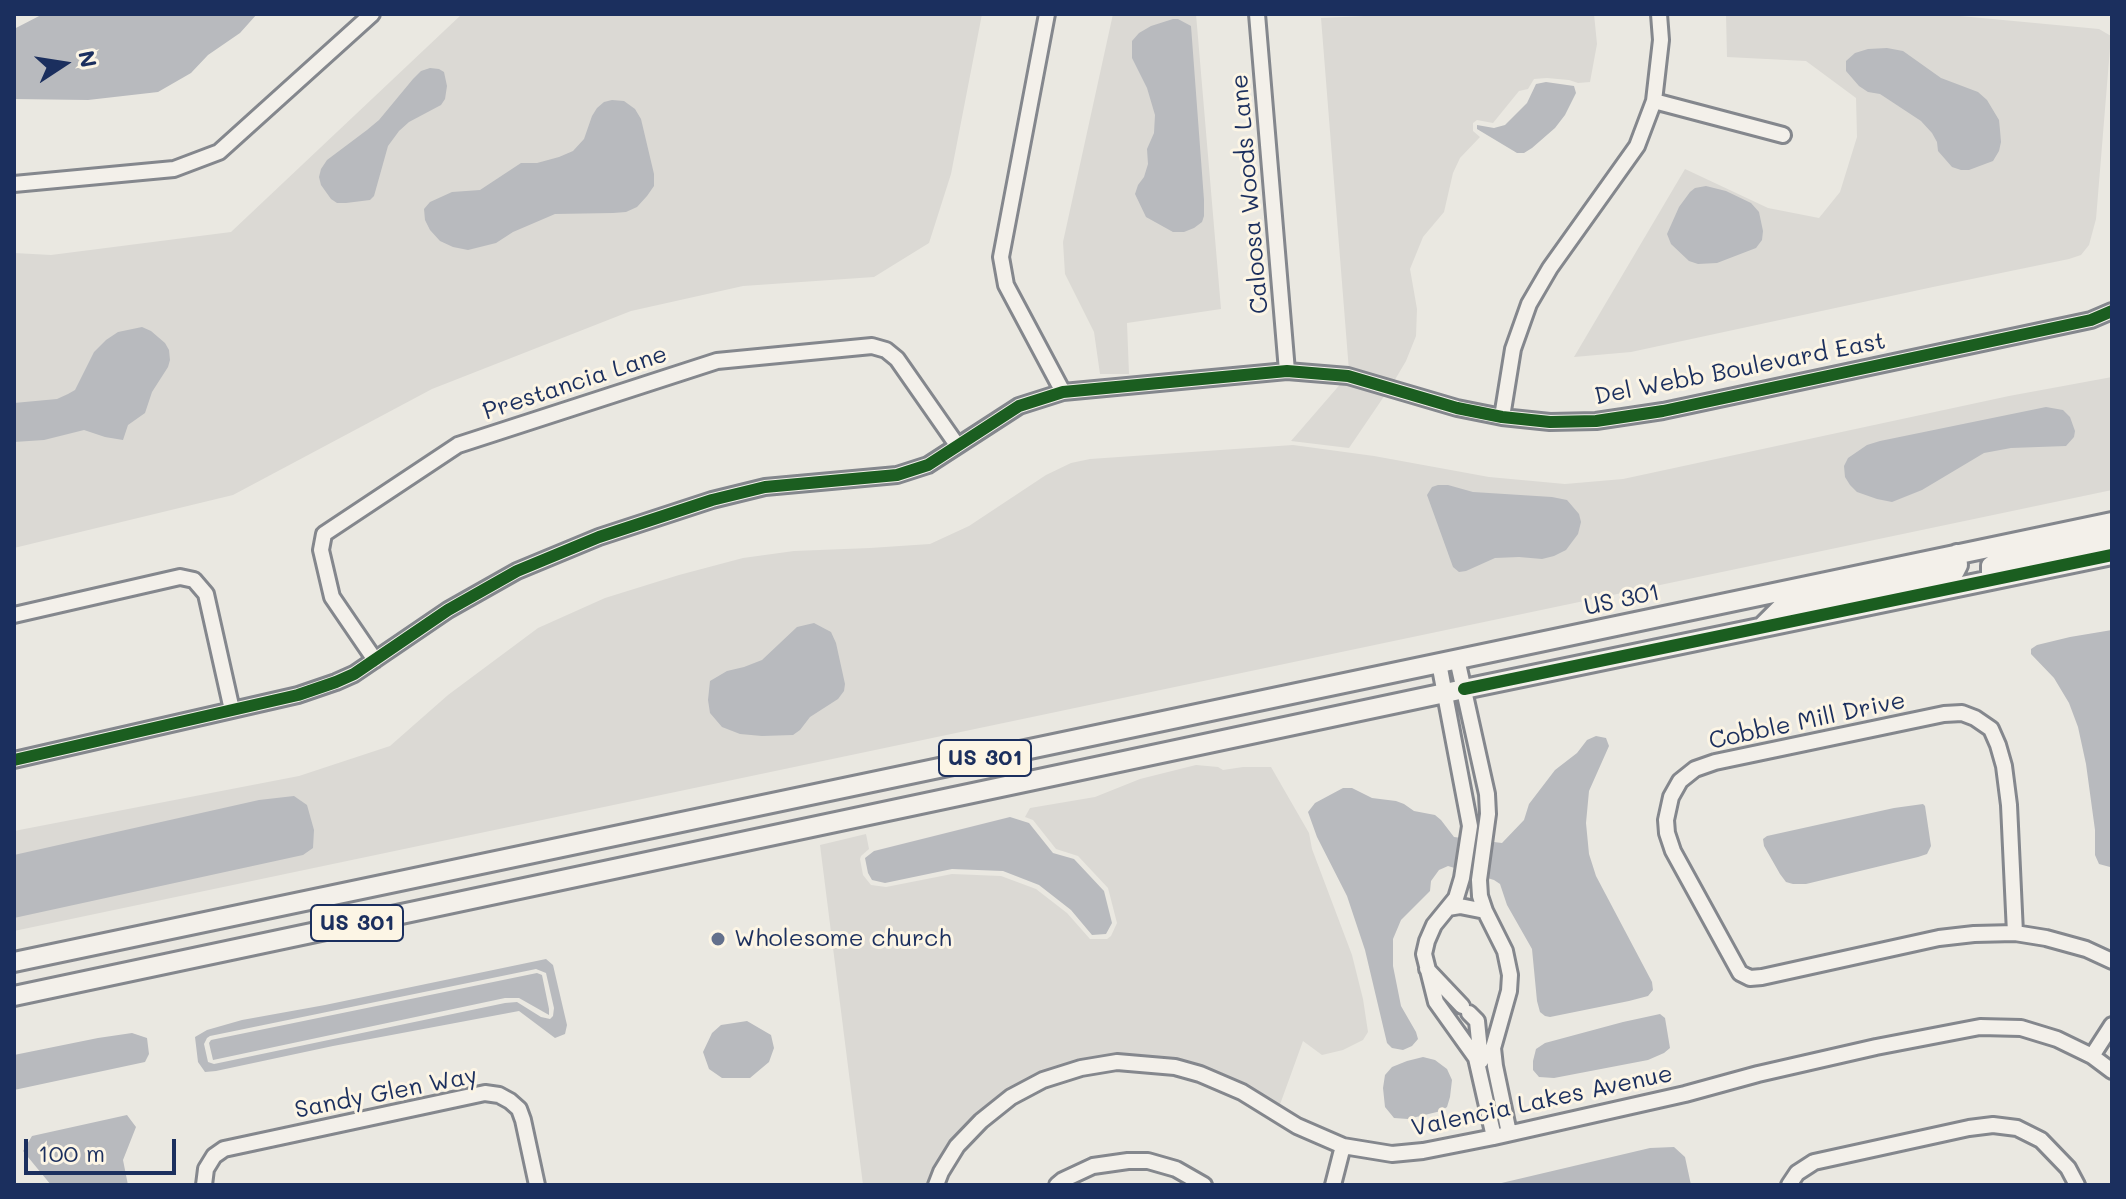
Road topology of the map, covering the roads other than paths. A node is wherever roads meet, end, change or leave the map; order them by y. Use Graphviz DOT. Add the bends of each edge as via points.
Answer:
graph roads {
  1 [pos="372,14"];
  2 [pos="1047,14"];
  3 [pos="1257,14"];
  4 [pos="1659,14"];
  5 [pos="1654,101"];
  6 [pos="1783,135"];
  7 [pos="14,184"];
  8 [pos="2112,311"];
  9 [pos="1287,371"];
  10 [pos="1063,392"];
  11 [pos="1502,417"];
  12 [pos="957,445"];
  13 [pos="2112,522"];
  14 [pos="2112,537"];
  15 [pos="1957,554"];
  16 [pos="2112,555"];
  17 [pos="1991,580"];
  18 [pos="14,615"];
  19 [pos="1762,627"];
  20 [pos="375,660"];
  21 [pos="1448,661"];
  22 [pos="1464,689"];
  23 [pos="1445,693"];
  24 [pos="232,710"];
  25 [pos="14,760"];
  26 [pos="1448,908"];
  27 [pos="1485,911"];
  28 [pos="2015,933"];
  29 [pos="2112,961"];
  30 [pos="14,962"];
  31 [pos="1427,969"];
  32 [pos="14,996"];
  33 [pos="2112,1025"];
  34 [pos="2092,1056"];
  35 [pos="2112,1071"];
  36 [pos="1483,1082"];
  37 [pos="1509,1133"];
  38 [pos="1494,1137"];
  39 [pos="1343,1146"];
  40 [pos="204,1185"];
  41 [pos="537,1185"];
  42 [pos="936,1185"];
  43 [pos="1057,1185"];
  44 [pos="1204,1185"];
  45 [pos="1333,1185"];
  46 [pos="1789,1185"];
  47 [pos="2077,1185"];
  1 -- 7 [label="street" via="219,152 174,169"];
  2 -- 10 [label="street" via="1001,257 1006,285"];
  3 -- 9 [label="street, Caloosa Woods Lane"];
  4 -- 5 [label="street"];
  5 -- 6 [label="street"];
  5 -- 11 [label="street" via="1637,146 1529,304 1513,349"];
  8 -- 11 [label="street, Del Webb Boulevard East" via="2091,320 1663,411 1596,421"];
  9 -- 10 [label="street, Del Webb Boulevard East"];
  9 -- 11 [label="street, Del Webb Boulevard East" via="1348,376"];
  10 -- 12 [label="street, Del Webb Boulevard East" via="1019,406"];
  12 -- 20 [label="street, Del Webb Boulevard East" via="928,465 897,475 765,487 599,537 517,571"];
  12 -- 20 [label="street, Prestancia Lane" via="897,359 872,346 717,361 458,445 324,534 321,550 332,597"];
  13 -- 15 [label="main road, US 301 / US 301"];
  14 -- 17 [label="main road" via="1996,563"];
  15 -- 19 [label="main road" via="1955,571 1781,608"];
  15 -- 21 [label="main road, US 301 / US 301"];
  16 -- 17 [label="main road, US 301"];
  17 -- 19 [label="main road, US 301"];
  18 -- 24 [label="street" via="180,577 194,580 206,594"];
  19 -- 22 [label="main road, US 301"];
  20 -- 24 [label="street, Del Webb Boulevard East" via="336,682"];
  21 -- 22 [label="street"];
  21 -- 23 [label="street"];
  21 -- 30 [label="main road, US 301 / US 301"];
  22 -- 23 [label="main road, US 301"];
  22 -- 27 [label="street" via="1487,794 1479,880"];
  23 -- 26 [label="street" via="1470,826 1462,878"];
  23 -- 32 [label="main road, US 301"];
  24 -- 25 [label="street, Del Webb Boulevard East"];
  26 -- 27 [label="street"];
  26 -- 31 [label="street" via="1427,941"];
  27 -- 37 [label="street" via="1505,951 1510,975 1493,1048"];
  28 -- 28 [label="street, Cobble Mill Drive" via="2004,766 1991,729 1975,718 1944,714 1715,762 1695,769 1671,797 1666,820 1673,851 1740,973 1750,978 1939,938"];
  28 -- 29 [label="street, Cobble Mill Drive" via="2072,945"];
  31 -- 36 [label="street" via="1436,1002 1476,1058"];
  31 -- 36 [label="street" via="1477,1021"];
  33 -- 34 [label="street"];
  34 -- 35 [label="street, Valencia Lakes Avenue"];
  34 -- 37 [label="street, Valencia Lakes Avenue" via="2021,1028 1980,1027"];
  36 -- 38 [label="street"];
  37 -- 38 [label="street, Valencia Lakes Avenue"];
  38 -- 39 [label="street, Valencia Lakes Avenue" via="1392,1154"];
  39 -- 42 [label="street, Valencia Lakes Avenue" via="1200,1074 1117,1062 1043,1080 1011,1097 957,1146"];
  39 -- 45 [label="street"];
  40 -- 41 [label="street, Sandy Glen Way" via="206,1169 224,1149 485,1093 499,1095 519,1109"];
  43 -- 44 [label="street" via="1093,1166 1148,1161"];
  46 -- 47 [label="street" via="1814,1162 1993,1125 2017,1128 2041,1140"];
}
